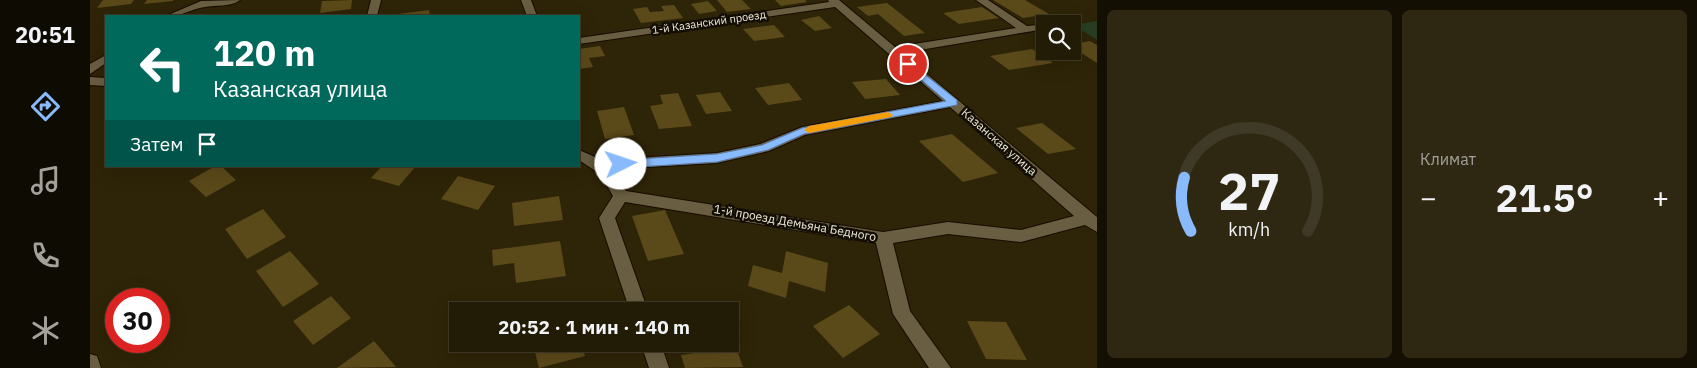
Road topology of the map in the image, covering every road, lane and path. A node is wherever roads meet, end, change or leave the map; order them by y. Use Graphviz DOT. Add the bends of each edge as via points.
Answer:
graph roads {
  1 [pos="235,0"];
  2 [pos="376,0"];
  3 [pos="526,0"];
  4 [pos="981,0"];
  5 [pos="202,2"];
  6 [pos="836,2"];
  7 [pos="173,15"];
  8 [pos="195,15"];
  9 [pos="372,15"];
  10 [pos="532,15"];
  11 [pos="1036,27"];
  12 [pos="1025,29"];
  13 [pos="580,41"];
  14 [pos="893,51"];
  15 [pos="105,59"];
  16 [pos="90,70"];
  17 [pos="90,81"];
  18 [pos="105,82"];
  19 [pos="953,102"];
  20 [pos="580,154"];
  21 [pos="602,165"];
  22 [pos="621,196"];
  23 [pos="1092,222"];
  24 [pos="883,238"];
  25 [pos="636,302"];
  26 [pos="654,352"];
  27 [pos="90,363"];
  28 [pos="91,368"];
  29 [pos="659,368"];
  30 [pos="941,368"];
  1 -- 5 [label="street"];
  2 -- 9 [label="street"];
  3 -- 10 [label="street"];
  4 -- 12 [label="street"];
  5 -- 7 [label="street"];
  5 -- 8 [label="street"];
  6 -- 13 [label="street, 1-й Казанский проезд"];
  6 -- 14 [label="street, Казанская улица"];
  11 -- 12 [label="street"];
  12 -- 14 [label="street"];
  14 -- 19 [label="street, Казанская улица"];
  15 -- 16 [label="street"];
  17 -- 18 [label="street"];
  19 -- 21 [label="street" via="802,131 764,148 717,158"];
  19 -- 23 [label="street, Казанская улица"];
  20 -- 21 [label="street"];
  21 -- 22 [label="street"];
  22 -- 24 [label="street, 1-й проезд Демьяна Бедного"];
  22 -- 25 [label="street" via="607,218"];
  23 -- 24 [label="street, 1-й проезд Демьяна Бедного" via="1021,236 948,228"];
  24 -- 30 [label="street" via="902,314"];
  26 -- 29 [label="street"];
  27 -- 28 [label="street"];
}
